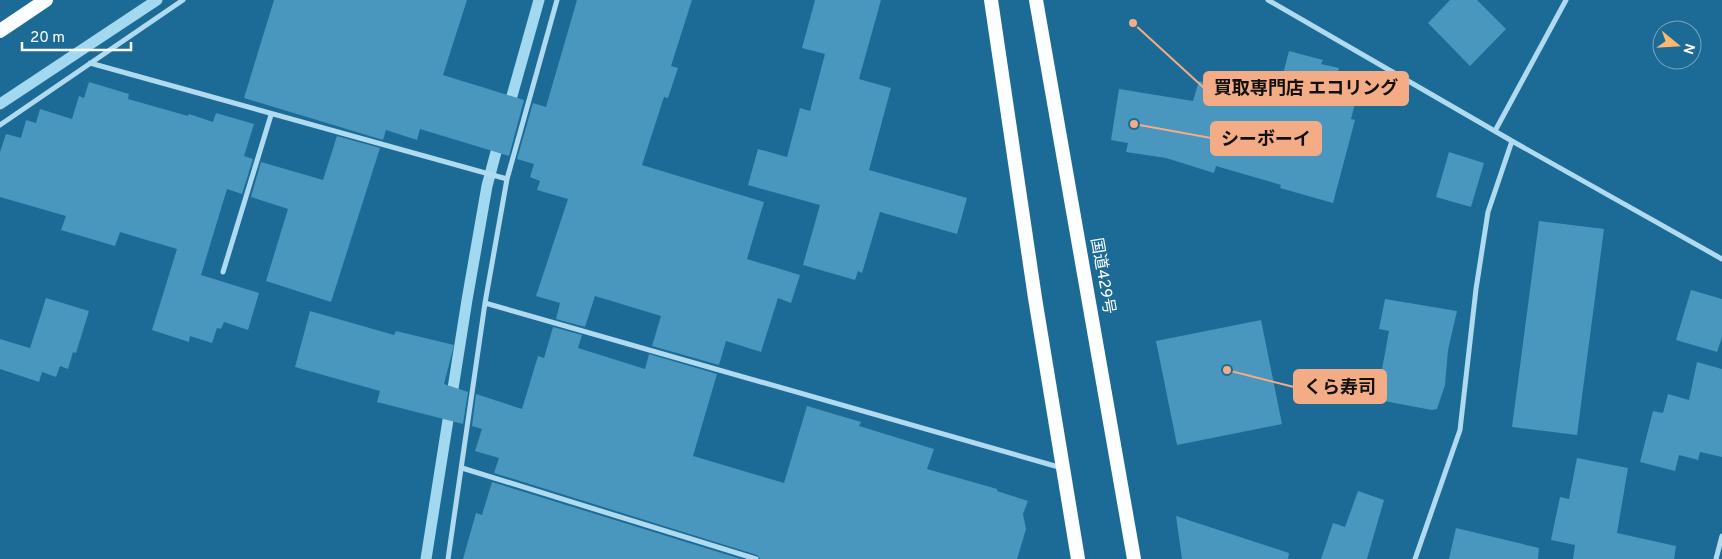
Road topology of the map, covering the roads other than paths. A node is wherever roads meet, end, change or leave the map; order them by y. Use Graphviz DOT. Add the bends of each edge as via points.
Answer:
graph roads {
  1 [pos="46,0"];
  2 [pos="182,0"];
  3 [pos="557,0"];
  4 [pos="991,0"];
  5 [pos="1036,0"];
  6 [pos="1268,0"];
  7 [pos="1566,0"];
  8 [pos="0,31"];
  9 [pos="90,63"];
  10 [pos="271,115"];
  11 [pos="0,125"];
  12 [pos="1494,131"];
  13 [pos="1512,141"];
  14 [pos="507,179"];
  15 [pos="1722,259"];
  16 [pos="223,272"];
  17 [pos="485,302"];
  18 [pos="462,468"];
  19 [pos="1062,468"];
  20 [pos="1722,536"];
  21 [pos="448,559"];
  22 [pos="756,559"];
  23 [pos="1078,559"];
  24 [pos="1134,559"];
  25 [pos="1415,559"];
  26 [pos="1716,559"];
  1 -- 8 [label="highway"];
  2 -- 9 [label="street"];
  3 -- 14 [label="street"];
  4 -- 19 [label="highway"];
  5 -- 24 [label="highway, 国道429号"];
  6 -- 12 [label="street"];
  7 -- 12 [label="street"];
  9 -- 10 [label="street"];
  9 -- 11 [label="street"];
  10 -- 14 [label="street"];
  10 -- 16 [label="street"];
  12 -- 13 [label="street"];
  13 -- 15 [label="street"];
  13 -- 25 [label="street" via="1488,212 1460,430"];
  14 -- 17 [label="street"];
  17 -- 18 [label="street"];
  17 -- 19 [label="street"];
  18 -- 21 [label="street"];
  18 -- 22 [label="street"];
  19 -- 23 [label="highway"];
  20 -- 26 [label="street"];
}
